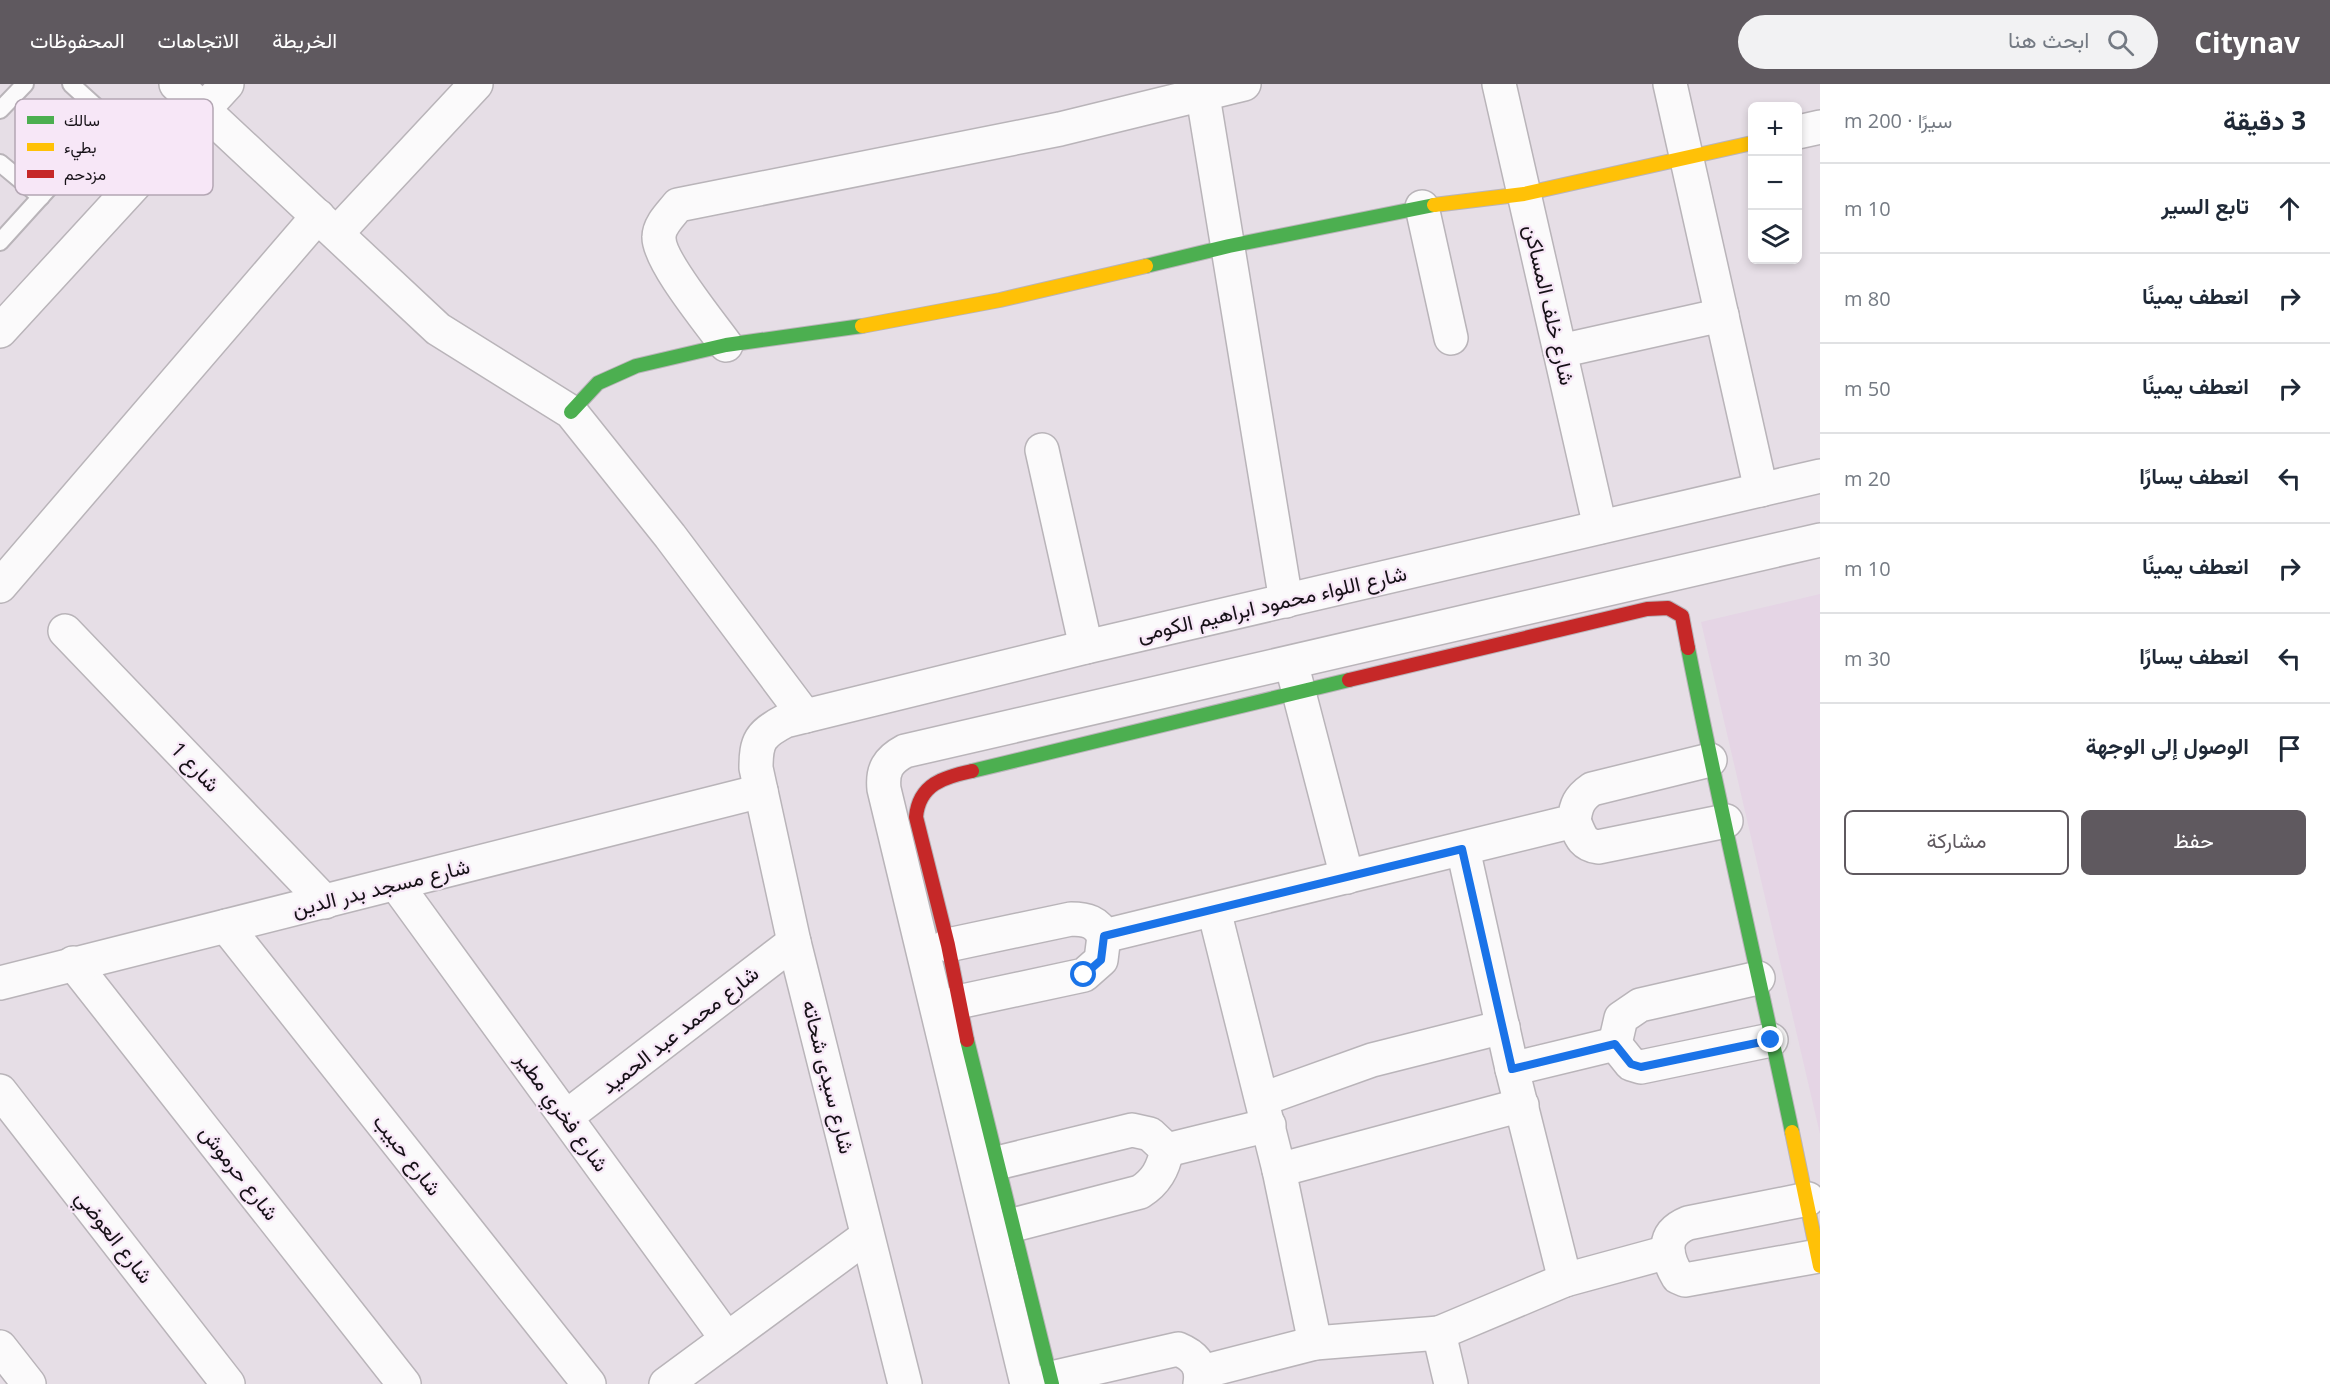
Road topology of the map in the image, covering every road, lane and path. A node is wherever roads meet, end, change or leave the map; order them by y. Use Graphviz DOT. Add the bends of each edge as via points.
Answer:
graph roads {
  1 [pos="25,84"];
  2 [pos="71,84"];
  3 [pos="176,84"];
  4 [pos="227,84"];
  5 [pos="476,84"];
  6 [pos="1244,84"];
  7 [pos="1498,84"];
  8 [pos="1670,84"];
  9 [pos="1202,89"];
  10 [pos="87,99"];
  11 [pos="191,99"];
  12 [pos="213,100"];
  13 [pos="0,110"];
  14 [pos="213,120"];
  15 [pos="1820,127"];
  16 [pos="1802,131"];
  17 [pos="1748,144"];
  18 [pos="1687,157"];
  19 [pos="0,163"];
  20 [pos="15,175"];
  21 [pos="1524,194"];
  22 [pos="39,195"];
  23 [pos="125,195"];
  24 [pos="41,197"];
  25 [pos="1422,207"];
  26 [pos="328,224"];
  27 [pos="0,242"];
  28 [pos="1229,246"];
  29 [pos="1722,315"];
  30 [pos="0,331"];
  31 [pos="1451,338"];
  32 [pos="726,345"];
  33 [pos="1560,351"];
  34 [pos="571,411"];
  35 [pos="1042,450"];
  36 [pos="1820,476"];
  37 [pos="1761,490"];
  38 [pos="1600,526"];
  39 [pos="1820,540"];
  40 [pos="0,586"];
  41 [pos="1286,601"];
  42 [pos="65,631"];
  43 [pos="1086,647"];
  44 [pos="1295,677"];
  45 [pos="805,716"];
  46 [pos="1710,760"];
  47 [pos="759,780"];
  48 [pos="1574,820"];
  49 [pos="1726,821"];
  50 [pos="1462,849"];
  51 [pos="1347,877"];
  52 [pos="396,884"];
  53 [pos="325,902"];
  54 [pos="1214,910"];
  55 [pos="226,926"];
  56 [pos="1104,936"];
  57 [pos="794,942"];
  58 [pos="948,945"];
  59 [pos="73,963"];
  60 [pos="1758,978"];
  61 [pos="0,983"];
  62 [pos="958,1002"];
  63 [pos="1503,1028"];
  64 [pos="1771,1040"];
  65 [pos="1615,1044"];
  66 [pos="1512,1069"];
  67 [pos="0,1091"];
  68 [pos="1522,1105"];
  69 [pos="1266,1112"];
  70 [pos="566,1117"];
  71 [pos="1167,1150"];
  72 [pos="997,1163"];
  73 [pos="1279,1170"];
  74 [pos="1808,1199"];
  75 [pos="1013,1225"];
  76 [pos="867,1236"];
  77 [pos="1668,1252"];
  78 [pos="1819,1261"];
  79 [pos="1565,1280"];
  80 [pos="1025,1325"];
  81 [pos="1439,1333"];
  82 [pos="727,1339"];
  83 [pos="1315,1343"];
  84 [pos="0,1347"];
  85 [pos="1201,1378"];
  86 [pos="21,1381"];
  87 [pos="1044,1382"];
  88 [pos="228,1384"];
  89 [pos="404,1384"];
  90 [pos="589,1384"];
  91 [pos="666,1384"];
  92 [pos="905,1384"];
  93 [pos="1450,1384"];
  1 -- 13 [label="lane"];
  2 -- 10 [label="lane"];
  3 -- 11 [label="street"];
  4 -- 12 [label="street"];
  5 -- 26 [label="street"];
  6 -- 9 [label="street"];
  7 -- 21 [label="street, شارع خلف المساكن"];
  8 -- 18 [label="street"];
  9 -- 28 [label="street"];
  9 -- 32 [label="street" via="1048,131 678,205 665,220 659,237 664,258"];
  14 -- 26 [label="street"];
  15 -- 16 [label="street"];
  17 -- 18 [label="street"];
  18 -- 21 [label="street"];
  18 -- 29 [label="street"];
  19 -- 20 [label="lane"];
  21 -- 25 [label="street"];
  21 -- 33 [label="street, شارع خلف المساكن"];
  22 -- 24 [label="lane"];
  23 -- 30 [label="street"];
  24 -- 27 [label="lane"];
  25 -- 28 [label="street"];
  25 -- 31 [label="street"];
  26 -- 34 [label="street" via="438,328"];
  26 -- 40 [label="street"];
  28 -- 32 [label="street" via="999,300 850,328"];
  28 -- 41 [label="street"];
  29 -- 33 [label="street"];
  29 -- 37 [label="street"];
  32 -- 34 [label="street" via="636,366 598,383"];
  33 -- 38 [label="street, شارع خلف المساكن"];
  34 -- 45 [label="street"];
  35 -- 43 [label="street"];
  36 -- 37 [label="street, شارع اللواء محمود ابراهيم الكومى"];
  37 -- 38 [label="street, شارع اللواء محمود ابراهيم الكومى"];
  38 -- 41 [label="street, شارع اللواء محمود ابراهيم الكومى"];
  39 -- 44 [label="street"];
  41 -- 43 [label="street, شارع اللواء محمود ابراهيم الكومى"];
  42 -- 53 [label="street, شارع 1"];
  43 -- 45 [label="street, شارع اللواء محمود ابراهيم الكومى"];
  44 -- 46 [label="street" via="1668,608 1682,616"];
  44 -- 51 [label="street"];
  44 -- 58 [label="street" via="941,778 926,788 915,807 916,826"];
  44 -- 80 [label="street" via="905,751 886,766 884,789"];
  45 -- 47 [label="street, شارع اللواء محمود ابراهيم الكومى" via="767,730 756,748"];
  46 -- 48 [label="street" via="1592,789 1581,796"];
  46 -- 49 [label="street"];
  47 -- 52 [label="street, شارع مسجد بدر الدين"];
  47 -- 57 [label="street, شارع سيدى شحاته"];
  48 -- 49 [label="street" via="1581,838 1598,847"];
  48 -- 50 [label="street"];
  49 -- 60 [label="street"];
  50 -- 51 [label="street"];
  50 -- 63 [label="street"];
  51 -- 54 [label="street"];
  52 -- 53 [label="street, شارع مسجد بدر الدين"];
  52 -- 70 [label="street, شارع فخري مطير"];
  53 -- 55 [label="street, شارع مسجد بدر الدين"];
  54 -- 56 [label="street"];
  54 -- 69 [label="street"];
  55 -- 59 [label="street, شارع مسجد بدر الدين"];
  55 -- 90 [label="street, شارع حبيب"];
  56 -- 58 [label="street" via="1099,926 1090,921 1071,919"];
  56 -- 62 [label="street" via="1101,960 1084,975"];
  57 -- 70 [label="street, شارع محمد عبد الحميد"];
  57 -- 76 [label="street, شارع سيدى شحاته"];
  58 -- 62 [label="street"];
  59 -- 61 [label="street, شارع مسجد بدر الدين"];
  59 -- 89 [label="street, شارع حرموش"];
  60 -- 64 [label="street"];
  60 -- 65 [label="street" via="1640,1005 1621,1018"];
  62 -- 72 [label="street"];
  63 -- 66 [label="street"];
  63 -- 69 [label="street" via="1372,1060"];
  64 -- 65 [label="street" via="1641,1067 1631,1064"];
  64 -- 74 [label="street"];
  65 -- 66 [label="street"];
  66 -- 68 [label="street"];
  67 -- 88 [label="street, شارع العوضي"];
  68 -- 73 [label="street"];
  68 -- 79 [label="street"];
  69 -- 71 [label="street"];
  69 -- 73 [label="street"];
  70 -- 82 [label="street, شارع فخري مطير"];
  71 -- 72 [label="street" via="1150,1134 1132,1130"];
  71 -- 75 [label="street" via="1159,1174 1140,1192"];
  72 -- 75 [label="street"];
  73 -- 83 [label="street"];
  74 -- 77 [label="street" via="1688,1223 1675,1228"];
  74 -- 78 [label="street"];
  75 -- 80 [label="street"];
  76 -- 82 [label="street"];
  76 -- 92 [label="street, شارع سيدى شحاته"];
  77 -- 78 [label="street" via="1678,1277 1685,1280"];
  77 -- 79 [label="street"];
  79 -- 81 [label="street"];
  80 -- 87 [label="street"];
  81 -- 83 [label="street"];
  81 -- 93 [label="street"];
  82 -- 91 [label="street"];
  83 -- 85 [label="street"];
  84 -- 86 [label="street"];
  85 -- 87 [label="street" via="1192,1356 1178,1349"];
}
